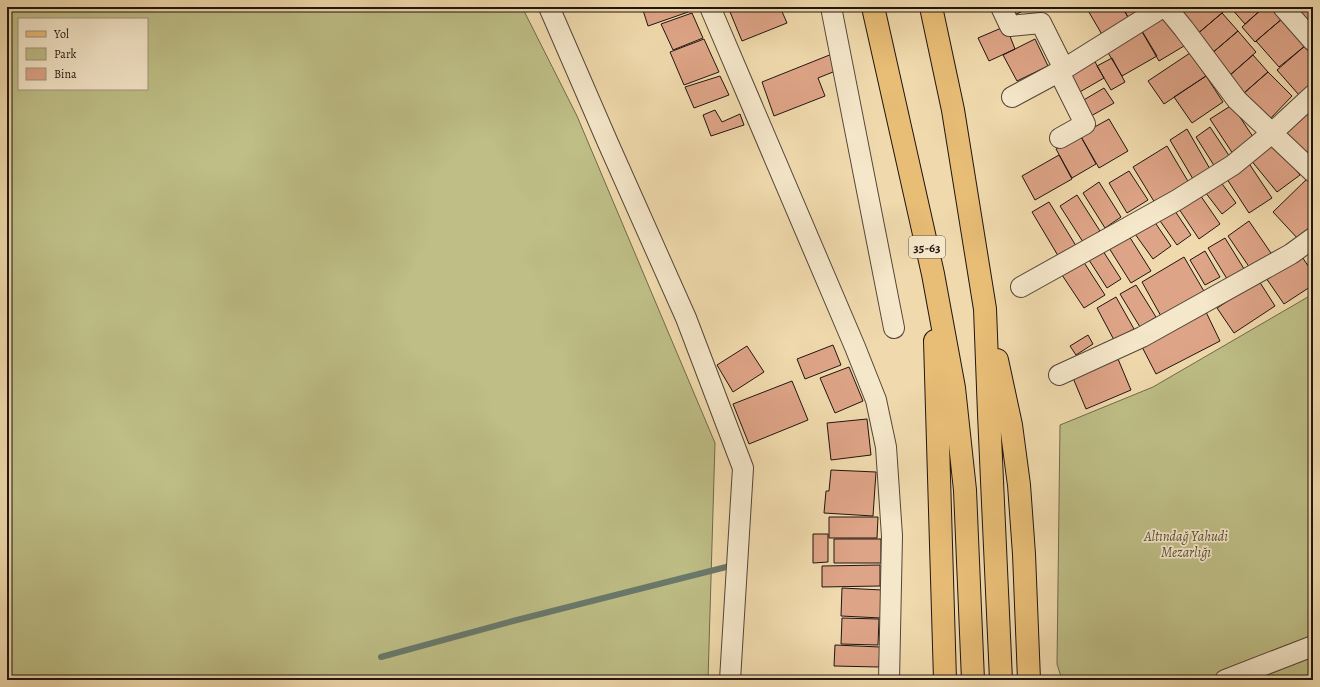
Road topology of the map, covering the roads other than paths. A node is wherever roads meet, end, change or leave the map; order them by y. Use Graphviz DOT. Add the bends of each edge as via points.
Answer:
graph roads {
  1 [pos="550,7"];
  2 [pos="710,7"];
  3 [pos="831,7"];
  4 [pos="873,7"];
  5 [pos="931,7"];
  6 [pos="1001,7"];
  7 [pos="1163,7"];
  8 [pos="1166,7"];
  9 [pos="1283,7"];
  10 [pos="1313,41"];
  11 [pos="1061,70"];
  12 [pos="1313,95"];
  13 [pos="1012,97"];
  14 [pos="1272,133"];
  15 [pos="1060,138"];
  16 [pos="1313,172"];
  17 [pos="1313,238"];
  18 [pos="933,274"];
  19 [pos="1021,287"];
  20 [pos="986,309"];
  21 [pos="894,328"];
  22 [pos="1058,375"];
  23 [pos="1313,646"];
  24 [pos="730,680"];
  25 [pos="889,680"];
  26 [pos="945,680"];
  27 [pos="973,680"];
  28 [pos="1001,680"];
  29 [pos="1029,680"];
  30 [pos="1225,680"];
  1 -- 24 [label="street" via="686,318 743,468"];
  2 -- 25 [label="street" via="876,400 886,447 892,536"];
  3 -- 21 [label="street"];
  4 -- 18 [label="main road, 35-63"];
  5 -- 20 [label="main road" via="953,110"];
  6 -- 11 [label="street" via="1010,26 1041,23"];
  7 -- 11 [label="street"];
  8 -- 14 [label="street" via="1237,100"];
  9 -- 10 [label="street"];
  11 -- 13 [label="street"];
  11 -- 15 [label="street" via="1085,124"];
  12 -- 14 [label="street"];
  14 -- 16 [label="street"];
  14 -- 19 [label="street" via="1233,165 1183,196"];
  17 -- 22 [label="street" via="1291,254 1142,337"];
  18 -- 26 [label="main road"];
  18 -- 27 [label="main road, 35-63" via="954,388 965,490"];
  20 -- 28 [label="main road"];
  20 -- 29 [label="main road" via="1011,425 1019,485"];
  23 -- 30 [label="street"];
}
